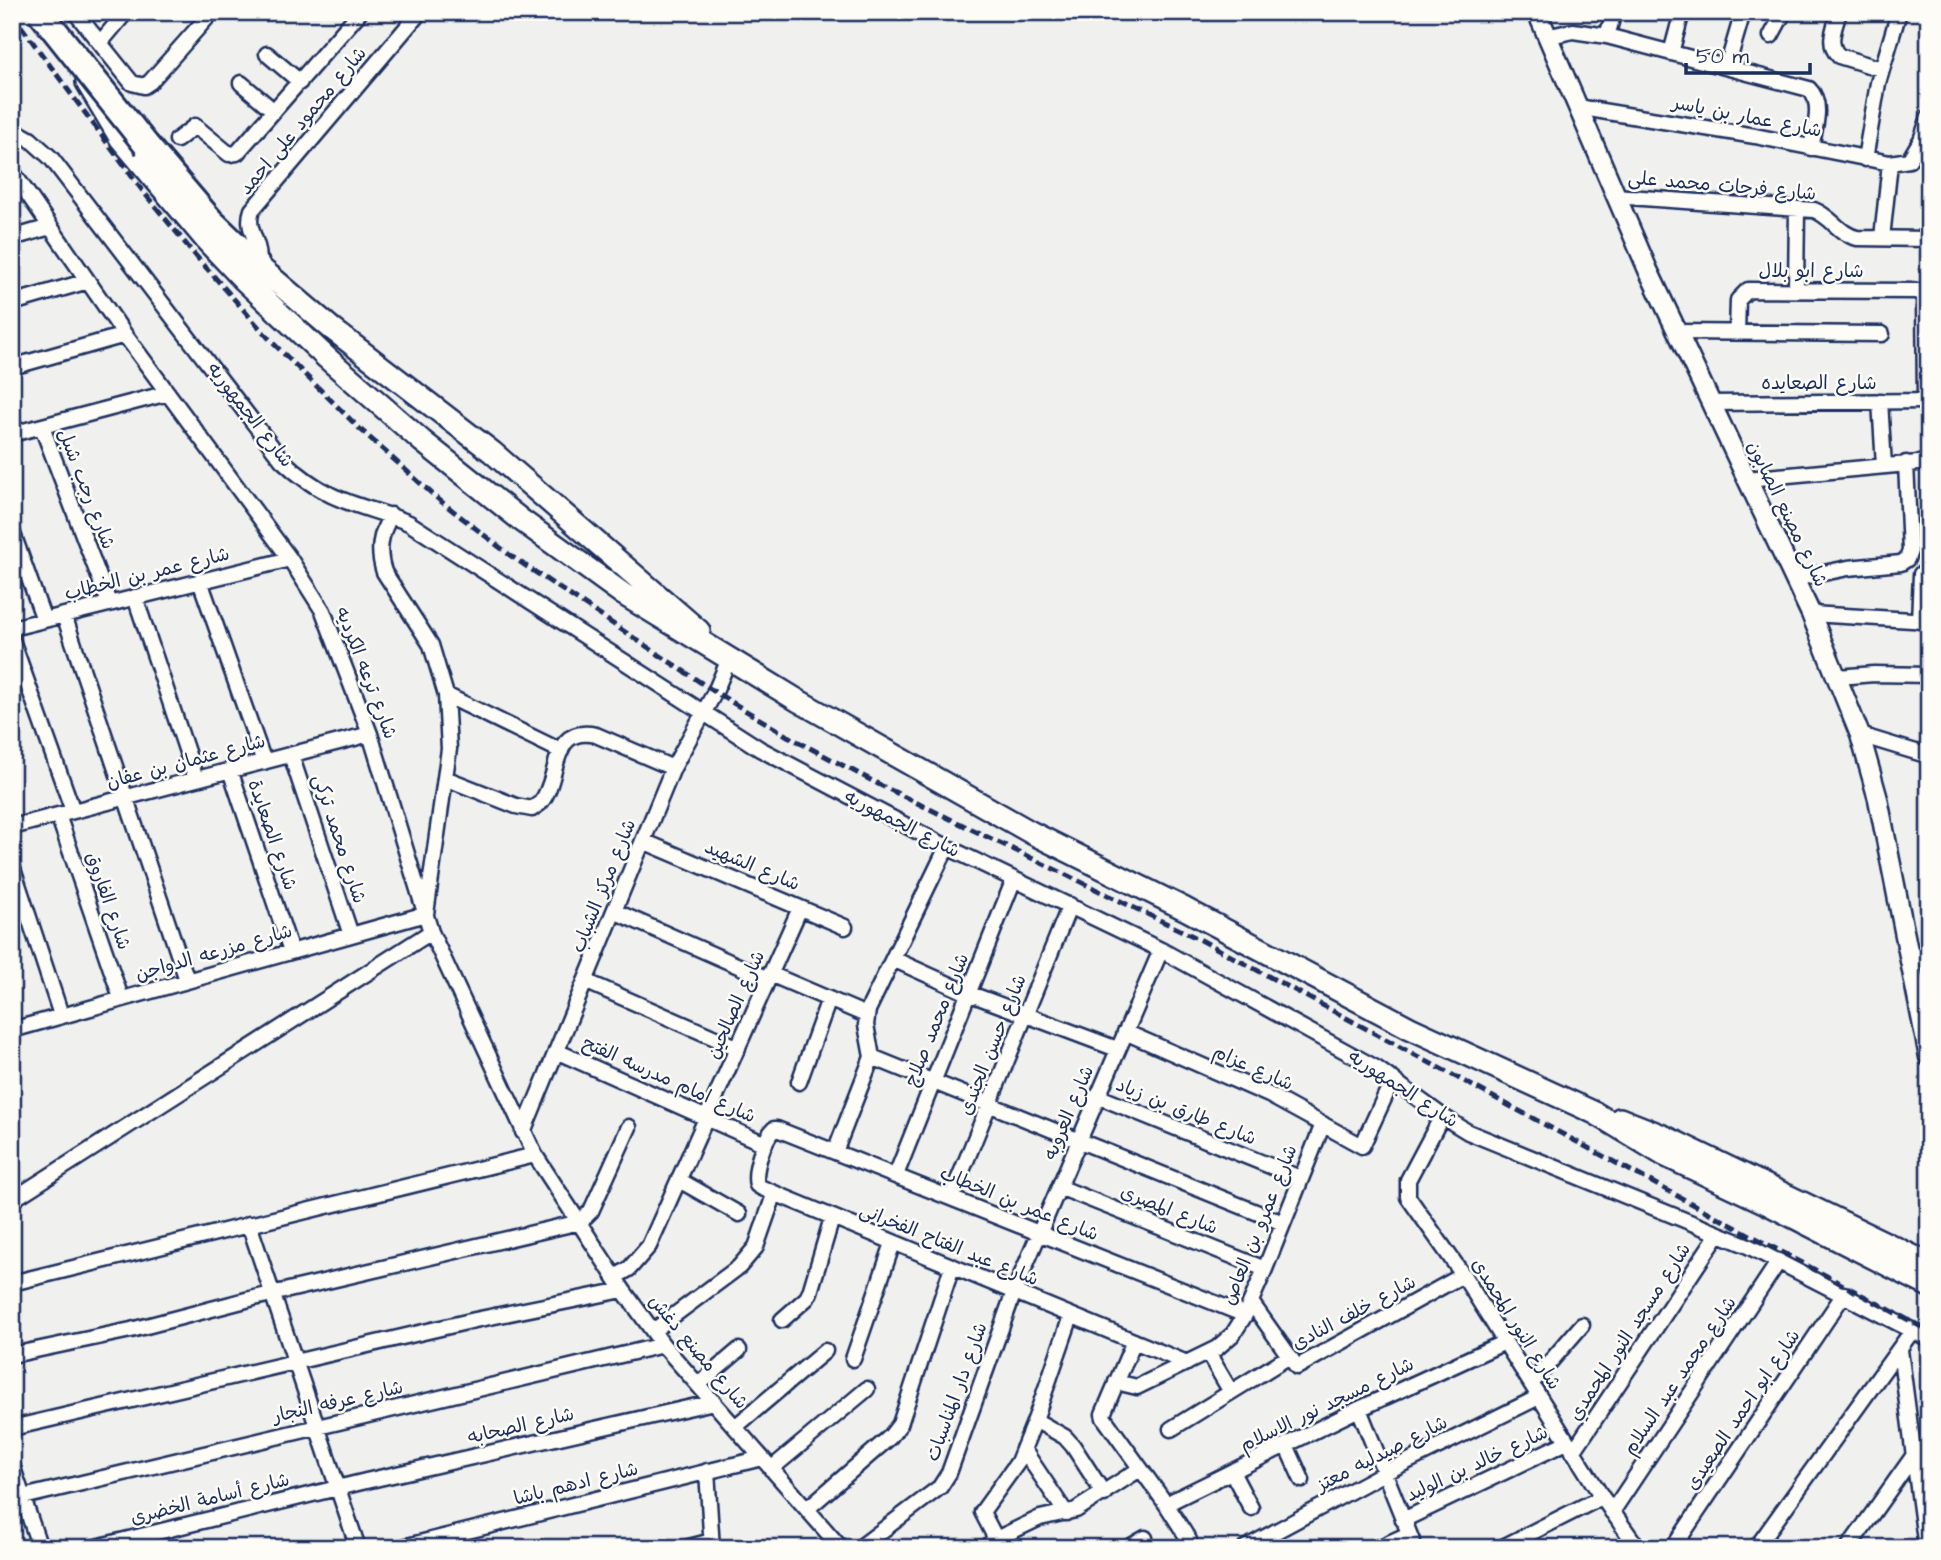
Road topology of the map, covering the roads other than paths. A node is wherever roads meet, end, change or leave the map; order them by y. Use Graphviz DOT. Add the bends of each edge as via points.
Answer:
graph roads {
  1 [pos="40,12"];
  2 [pos="57,12"];
  3 [pos="75,12"];
  4 [pos="127,12"];
  5 [pos="212,12"];
  6 [pos="420,12"];
  7 [pos="1537,12"];
  8 [pos="1614,12"];
  9 [pos="1682,12"];
  10 [pos="1743,12"];
  11 [pos="1784,12"];
  12 [pos="1839,12"];
  13 [pos="1899,12"];
  14 [pos="357,13"];
  15 [pos="1608,36"];
  16 [pos="1771,36"];
  17 [pos="1546,37"];
  18 [pos="100,43"];
  19 [pos="1671,53"];
  20 [pos="267,54"];
  21 [pos="1727,67"];
  22 [pos="1881,69"];
  23 [pos="300,82"];
  24 [pos="242,83"];
  25 [pos="1577,107"];
  26 [pos="274,111"];
  27 [pos="1929,117"];
  28 [pos="12,129"];
  29 [pos="177,140"];
  30 [pos="1811,148"];
  31 [pos="1865,159"];
  32 [pos="1890,163"];
  33 [pos="12,171"];
  34 [pos="1614,196"];
  35 [pos="1797,209"];
  36 [pos="50,227"];
  37 [pos="12,238"];
  38 [pos="1882,238"];
  39 [pos="1929,239"];
  40 [pos="250,272"];
  41 [pos="88,281"];
  42 [pos="1796,290"];
  43 [pos="12,303"];
  44 [pos="1927,319"];
  45 [pos="1677,332"];
  46 [pos="1737,333"];
  47 [pos="1882,334"];
  48 [pos="125,335"];
  49 [pos="12,367"];
  50 [pos="168,393"];
  51 [pos="1880,401"];
  52 [pos="1927,401"];
  53 [pos="1710,403"];
  54 [pos="43,426"];
  55 [pos="12,435"];
  56 [pos="1929,462"];
  57 [pos="1906,463"];
  58 [pos="1884,466"];
  59 [pos="1746,479"];
  60 [pos="391,515"];
  61 [pos="12,531"];
  62 [pos="290,559"];
  63 [pos="1921,574"];
  64 [pos="1794,579"];
  65 [pos="200,581"];
  66 [pos="135,597"];
  67 [pos="109,604"];
  68 [pos="1811,614"];
  69 [pos="64,615"];
  70 [pos="44,620"];
  71 [pos="1924,621"];
  72 [pos="12,628"];
  73 [pos="12,640"];
  74 [pos="729,659"];
  75 [pos="1929,675"];
  76 [pos="1838,677"];
  77 [pos="446,695"];
  78 [pos="703,712"];
  79 [pos="370,734"];
  80 [pos="1860,735"];
  81 [pos="561,751"];
  82 [pos="291,755"];
  83 [pos="1929,756"];
  84 [pos="264,762"];
  85 [pos="673,768"];
  86 [pos="230,771"];
  87 [pos="446,778"];
  88 [pos="196,779"];
  89 [pos="126,797"];
  90 [pos="65,813"];
  91 [pos="12,827"];
  92 [pos="643,841"];
  93 [pos="947,847"];
  94 [pos="12,866"];
  95 [pos="1014,879"];
  96 [pos="1070,905"];
  97 [pos="800,908"];
  98 [pos="614,911"];
  99 [pos="426,914"];
  100 [pos="845,927"];
  101 [pos="431,932"];
  102 [pos="351,934"];
  103 [pos="1161,950"];
  104 [pos="292,951"];
  105 [pos="1909,954"];
  106 [pos="1929,959"];
  107 [pos="893,960"];
  108 [pos="769,977"];
  109 [pos="187,980"];
  110 [pos="585,981"];
  111 [pos="968,993"];
  112 [pos="121,998"];
  113 [pos="830,999"];
  114 [pos="866,1014"];
  115 [pos="1026,1014"];
  116 [pos="61,1015"];
  117 [pos="12,1030"];
  118 [pos="1125,1032"];
  119 [pos="1926,1032"];
  120 [pos="738,1048"];
  121 [pos="1117,1049"];
  122 [pos="556,1051"];
  123 [pos="872,1057"];
  124 [pos="1929,1058"];
  125 [pos="1393,1079"];
  126 [pos="799,1082"];
  127 [pos="932,1082"];
  128 [pos="1097,1096"];
  129 [pos="989,1106"];
  130 [pos="1442,1116"];
  131 [pos="706,1118"];
  132 [pos="1323,1124"];
  133 [pos="629,1127"];
  134 [pos="523,1132"];
  135 [pos="1078,1142"];
  136 [pos="765,1144"];
  137 [pos="835,1152"];
  138 [pos="535,1155"];
  139 [pos="896,1175"];
  140 [pos="1300,1178"];
  141 [pos="679,1180"];
  142 [pos="1059,1187"];
  143 [pos="774,1195"];
  144 [pos="951,1198"];
  145 [pos="12,1200"];
  146 [pos="738,1214"];
  147 [pos="832,1218"];
  148 [pos="580,1222"];
  149 [pos="1283,1223"];
  150 [pos="248,1224"];
  151 [pos="1835,1228"];
  152 [pos="1039,1233"];
  153 [pos="1718,1234"];
  154 [pos="893,1243"];
  155 [pos="1779,1261"];
  156 [pos="1929,1264"];
  157 [pos="952,1267"];
  158 [pos="1265,1269"];
  159 [pos="1463,1275"];
  160 [pos="12,1283"];
  161 [pos="619,1284"];
  162 [pos="1929,1286"];
  163 [pos="1014,1292"];
  164 [pos="272,1294"];
  165 [pos="1844,1294"];
  166 [pos="1248,1308"];
  167 [pos="1071,1315"];
  168 [pos="782,1320"];
  169 [pos="1582,1325"];
  170 [pos="653,1331"];
  171 [pos="1913,1331"];
  172 [pos="1929,1339"];
  173 [pos="1134,1341"];
  174 [pos="1504,1342"];
  175 [pos="663,1345"];
  176 [pos="739,1350"];
  177 [pos="1900,1350"];
  178 [pos="825,1351"];
  179 [pos="1208,1353"];
  180 [pos="12,1355"];
  181 [pos="1288,1357"];
  182 [pos="853,1359"];
  183 [pos="295,1361"];
  184 [pos="1187,1363"];
  185 [pos="1116,1382"];
  186 [pos="1531,1384"];
  187 [pos="698,1385"];
  188 [pos="867,1390"];
  189 [pos="1231,1392"];
  190 [pos="1539,1397"];
  191 [pos="713,1402"];
  192 [pos="1359,1409"];
  193 [pos="1035,1420"];
  194 [pos="317,1427"];
  195 [pos="735,1427"];
  196 [pos="12,1428"];
  197 [pos="1171,1429"];
  198 [pos="1286,1445"];
  199 [pos="1570,1447"];
  200 [pos="1023,1449"];
  201 [pos="1914,1455"];
  202 [pos="766,1463"];
  203 [pos="12,1465"];
  204 [pos="1140,1469"];
  205 [pos="707,1471"];
  206 [pos="1232,1472"];
  207 [pos="1384,1473"];
  208 [pos="1302,1480"];
  209 [pos="338,1489"];
  210 [pos="1104,1494"];
  211 [pos="23,1497"];
  212 [pos="1602,1497"];
  213 [pos="1166,1504"];
  214 [pos="1251,1508"];
  215 [pos="807,1509"];
  216 [pos="1612,1512"];
  217 [pos="1066,1513"];
  218 [pos="1403,1520"];
  219 [pos="1409,1534"];
  220 [pos="1145,1538"];
  221 [pos="1926,1538"];
  222 [pos="1189,1540"];
  223 [pos="990,1543"];
  224 [pos="712,1545"];
  225 [pos="40,1548"];
  226 [pos="92,1548"];
  227 [pos="358,1548"];
  228 [pos="399,1548"];
  229 [pos="685,1548"];
  230 [pos="841,1548"];
  231 [pos="859,1548"];
  232 [pos="1128,1548"];
  233 [pos="1245,1548"];
  234 [pos="1378,1548"];
  235 [pos="1415,1548"];
  236 [pos="1501,1548"];
  237 [pos="1638,1548"];
  238 [pos="1673,1548"];
  239 [pos="1756,1548"];
  240 [pos="1847,1548"];
  1 -- 40 [label="highway, bridge"];
  2 -- 40 [label="main road" via="89,87 121,139 198,231"];
  3 -- 18 [label="street"];
  4 -- 18 [label="street"];
  5 -- 18 [label="street" via="144,86 132,83"];
  6 -- 40 [label="street, شارع محمود على احمد" via="252,210 249,223 260,251"];
  7 -- 17 [label="street, شارع مصنع الصابون"];
  8 -- 15 [label="street"];
  9 -- 19 [label="street"];
  10 -- 21 [label="street"];
  11 -- 16 [label="street"];
  12 -- 22 [label="street" via="1831,43 1835,53"];
  13 -- 22 [label="street"];
  14 -- 23 [label="street"];
  15 -- 17 [label="street" via="1573,31"];
  15 -- 19 [label="street"];
  17 -- 25 [label="street, شارع مصنع الصابون"];
  19 -- 21 [label="street"];
  20 -- 23 [label="street"];
  21 -- 30 [label="street" via="1813,92 1817,107"];
  22 -- 31 [label="street"];
  23 -- 26 [label="street"];
  24 -- 26 [label="street"];
  25 -- 30 [label="street, شارع عمار بن ياسر"];
  25 -- 34 [label="street, شارع مصنع الصابون"];
  26 -- 29 [label="street" via="235,154 195,126"];
  27 -- 32 [label="street, شارع عمار بن ياسر" via="1909,160"];
  28 -- 60 [label="street, شارع الجمهوريه" via="56,164 282,460 332,496"];
  30 -- 31 [label="street, شارع عمار بن ياسر"];
  31 -- 32 [label="street, شارع عمار بن ياسر"];
  32 -- 38 [label="street"];
  33 -- 36 [label="street, شارع ترعه الكرديه"];
  34 -- 35 [label="street, شارع فرحات محمد على"];
  34 -- 45 [label="street, شارع مصنع الصابون"];
  35 -- 38 [label="street, شارع فرحات محمد على" via="1826,215 1848,236"];
  35 -- 42 [label="street"];
  36 -- 37 [label="street"];
  36 -- 41 [label="street, شارع ترعه الكرديه"];
  38 -- 39 [label="street"];
  40 -- 74 [label="main road" via="331,328 528,482"];
  40 -- 74 [label="main road" via="374,400 471,481 623,594"];
  41 -- 43 [label="street"];
  41 -- 48 [label="street, شارع ترعه الكرديه"];
  42 -- 44 [label="street, شارع ابو بلال" via="1913,290 1922,292"];
  42 -- 46 [label="street, شارع ابو بلال" via="1744,292 1737,304"];
  44 -- 52 [label="street"];
  45 -- 46 [label="street"];
  45 -- 53 [label="street, شارع مصنع الصابون"];
  46 -- 47 [label="street"];
  48 -- 49 [label="street"];
  48 -- 50 [label="street, شارع ترعه الكرديه"];
  50 -- 54 [label="street"];
  50 -- 62 [label="street, شارع ترعه الكرديه"];
  51 -- 52 [label="street, شارع الصعايده"];
  51 -- 53 [label="street, شارع الصعايده"];
  51 -- 58 [label="street"];
  53 -- 59 [label="street, شارع مصنع الصابون"];
  54 -- 55 [label="street"];
  54 -- 67 [label="street, شارع رجب شبل"];
  56 -- 57 [label="street"];
  57 -- 58 [label="street"];
  57 -- 64 [label="street" via="1907,559"];
  58 -- 59 [label="street"];
  59 -- 64 [label="street, شارع مصنع الصابون"];
  60 -- 77 [label="street" via="380,541 380,562 431,645"];
  60 -- 78 [label="street, شارع الجمهوريه"];
  61 -- 70 [label="street"];
  62 -- 65 [label="street, شارع عمر بن الخطاب"];
  62 -- 79 [label="street, شارع ترعه الكرديه" via="323,611"];
  63 -- 71 [label="street"];
  64 -- 68 [label="street, شارع مصنع الصابون"];
  65 -- 66 [label="street, شارع عمر بن الخطاب"];
  65 -- 84 [label="street"];
  66 -- 67 [label="street, شارع عمر بن الخطاب"];
  66 -- 88 [label="street"];
  67 -- 69 [label="street, شارع عمر بن الخطاب"];
  68 -- 71 [label="street"];
  68 -- 76 [label="street, شارع مصنع الصابون"];
  69 -- 70 [label="street, شارع عمر بن الخطاب"];
  69 -- 89 [label="street"];
  70 -- 72 [label="street, شارع عمر بن الخطاب"];
  73 -- 90 [label="street, شارع الفاروق"];
  74 -- 78 [label="street, شارع مركز الشباب"];
  74 -- 151 [label="main road" via="1032,833 1410,1028 1595,1113 1663,1136"];
  75 -- 76 [label="street"];
  76 -- 80 [label="street, شارع مصنع الصابون"];
  77 -- 81 [label="street"];
  77 -- 87 [label="street"];
  78 -- 85 [label="street, شارع مركز الشباب"];
  78 -- 93 [label="street, شارع الجمهوريه" via="760,749"];
  79 -- 82 [label="street, شارع عثمان بن عفان"];
  79 -- 99 [label="street, شارع ترعه الكرديه"];
  80 -- 83 [label="street"];
  80 -- 105 [label="street, شارع مصنع الصابون" via="1878,799"];
  81 -- 85 [label="street" via="573,737 584,733"];
  81 -- 87 [label="street" via="541,802 532,809 516,807"];
  82 -- 84 [label="street, شارع عثمان بن عفان"];
  82 -- 102 [label="street, شارع محمد تركى"];
  84 -- 86 [label="street, شارع عثمان بن عفان"];
  85 -- 92 [label="street, شارع مركز الشباب"];
  86 -- 88 [label="street, شارع عثمان بن عفان"];
  86 -- 104 [label="street, شارع الصعايدة"];
  87 -- 99 [label="street"];
  88 -- 89 [label="street, شارع عثمان بن عفان"];
  89 -- 90 [label="street, شارع عثمان بن عفان"];
  89 -- 109 [label="street"];
  90 -- 91 [label="street, شارع عثمان بن عفان"];
  90 -- 112 [label="street, شارع الفاروق"];
  92 -- 97 [label="street, شارع الشهيد"];
  92 -- 98 [label="street, شارع مركز الشباب"];
  93 -- 95 [label="street, شارع الجمهوريه"];
  93 -- 107 [label="street"];
  94 -- 116 [label="street"];
  95 -- 96 [label="street, شارع الجمهوريه"];
  95 -- 111 [label="street, شارع محمد صلاح"];
  96 -- 103 [label="street, شارع الجمهوريه"];
  96 -- 115 [label="street, شارع حسن الجندى"];
  97 -- 100 [label="street, شارع الشهيد"];
  97 -- 108 [label="street, شارع الصالحين"];
  98 -- 108 [label="street"];
  98 -- 110 [label="street, شارع مركز الشباب"];
  99 -- 101 [label="street, شارع ترعه الكرديه"];
  99 -- 102 [label="street, شارع مزرعه الدواجن"];
  101 -- 134 [label="street, شارع ترعه الكرديه"];
  101 -- 145 [label="street"];
  102 -- 104 [label="street, شارع مزرعه الدواجن"];
  103 -- 118 [label="street, شارع العروبه"];
  103 -- 125 [label="street, شارع الجمهوريه"];
  104 -- 109 [label="street, شارع مزرعه الدواجن"];
  105 -- 106 [label="street"];
  105 -- 119 [label="street, شارع مصنع الصابون"];
  107 -- 111 [label="street"];
  107 -- 114 [label="street"];
  108 -- 113 [label="street"];
  108 -- 120 [label="street, شارع الصالحين"];
  109 -- 112 [label="street, شارع مزرعه الدواجن"];
  110 -- 120 [label="street"];
  110 -- 122 [label="street, شارع مركز الشباب"];
  111 -- 115 [label="street"];
  111 -- 127 [label="street, شارع محمد صلاح"];
  112 -- 116 [label="street, شارع مزرعه الدواجن"];
  113 -- 114 [label="street"];
  113 -- 126 [label="street"];
  114 -- 123 [label="street"];
  115 -- 121 [label="street"];
  115 -- 129 [label="street, شارع حسن الجندى"];
  116 -- 117 [label="street, شارع مزرعه الدواجن"];
  118 -- 121 [label="street, شارع العروبه"];
  118 -- 132 [label="street, شارع عزام" via="1269,1095"];
  119 -- 124 [label="street, شارع مصنع الصابون"];
  120 -- 131 [label="street, شارع الصالحين"];
  121 -- 128 [label="street, شارع العروبه"];
  122 -- 131 [label="street, شارع امام مدرسه الفتح"];
  122 -- 134 [label="street, شارع مركز الشباب"];
  123 -- 127 [label="street"];
  123 -- 137 [label="street"];
  125 -- 130 [label="street, شارع الجمهوريه"];
  125 -- 132 [label="street, شارع عزام" via="1362,1146"];
  127 -- 129 [label="street"];
  127 -- 139 [label="street, شارع محمد صلاح"];
  128 -- 135 [label="street, شارع العروبه"];
  128 -- 140 [label="street, شارع طارق بن زياد"];
  129 -- 135 [label="street"];
  129 -- 144 [label="street, شارع حسن الجندى"];
  130 -- 153 [label="street, شارع الجمهوريه" via="1468,1132"];
  130 -- 159 [label="street, شارع النور المحمدى" via="1408,1180 1407,1192"];
  131 -- 136 [label="street, شارع امام مدرسه الفتح"];
  131 -- 141 [label="street, شارع الصالحين"];
  132 -- 140 [label="street, شارع عمرو بن العاص"];
  133 -- 148 [label="street" via="591,1211"];
  134 -- 138 [label="street, شارع مصنع دغش"];
  135 -- 142 [label="street, شارع العروبه"];
  135 -- 149 [label="street"];
  136 -- 137 [label="street, شارع عمر بن الخطاب" via="777,1129"];
  136 -- 143 [label="street" via="756,1182"];
  137 -- 139 [label="street, شارع عمر بن الخطاب"];
  138 -- 148 [label="street, شارع مصنع دغش"];
  138 -- 150 [label="street"];
  139 -- 144 [label="street, شارع عمر بن الخطاب"];
  140 -- 149 [label="street, شارع عمرو بن العاص"];
  141 -- 146 [label="street"];
  141 -- 161 [label="street, شارع الصالحين" via="649,1246"];
  142 -- 152 [label="street, شارع العروبه"];
  142 -- 158 [label="street, شارع المصرى"];
  143 -- 147 [label="street, شارع عبد الفتاح الفخرانى"];
  143 -- 170 [label="street" via="751,1254"];
  144 -- 152 [label="street, شارع عمر بن الخطاب"];
  147 -- 154 [label="street, شارع عبد الفتاح الفخرانى"];
  147 -- 168 [label="street" via="810,1292"];
  148 -- 161 [label="street, شارع مصنع دغش"];
  148 -- 164 [label="street"];
  149 -- 158 [label="street, شارع عمرو بن العاص"];
  150 -- 160 [label="street"];
  150 -- 164 [label="street"];
  151 -- 156 [label="main road"];
  151 -- 162 [label="main road"];
  152 -- 163 [label="street, شارع العروبه"];
  152 -- 166 [label="street, شارع عمر بن الخطاب"];
  153 -- 155 [label="street, شارع الجمهوريه"];
  153 -- 199 [label="street, شارع مسجد النور المحمدي"];
  154 -- 157 [label="street, شارع عبد الفتاح الفخرانى"];
  154 -- 182 [label="street"];
  155 -- 165 [label="street, شارع الجمهوريه"];
  155 -- 216 [label="street, شارع محمد عبد السلام"];
  157 -- 163 [label="street, شارع عبد الفتاح الفخرانى"];
  157 -- 215 [label="street" via="900,1424"];
  158 -- 166 [label="street, شارع عمرو بن العاص"];
  159 -- 174 [label="street, شارع النور المحمدى"];
  159 -- 181 [label="street, شارع خلف النادى" via="1298,1367"];
  161 -- 170 [label="street, شارع مصنع دغش"];
  161 -- 183 [label="street"];
  163 -- 167 [label="street, شارع عبد الفتاح الفخرانى"];
  163 -- 231 [label="street, شارع دار المناسبات" via="945,1480"];
  164 -- 180 [label="street"];
  164 -- 183 [label="street"];
  165 -- 171 [label="street, شارع الجمهوريه"];
  165 -- 238 [label="street, شارع ابو احمد الصعيدى"];
  166 -- 179 [label="street, شارع عمرو بن العاص" via="1233,1334"];
  166 -- 181 [label="street, شارع خلف النادى"];
  167 -- 173 [label="street, شارع عبد الفتاح الفخرانى"];
  167 -- 193 [label="street"];
  169 -- 186 [label="street"];
  170 -- 175 [label="street, شارع مصنع دغش"];
  171 -- 172 [label="street, شارع الجمهوريه"];
  171 -- 177 [label="street"];
  173 -- 184 [label="street, شارع عبد الفتاح الفخرانى"];
  173 -- 185 [label="street"];
  174 -- 186 [label="street, شارع النور المحمدى"];
  174 -- 192 [label="street, شارع مسجد نور الاسلام"];
  175 -- 187 [label="street, شارع مصنع دغش"];
  175 -- 194 [label="street, شارع عرفه النجار"];
  176 -- 187 [label="street"];
  177 -- 201 [label="street"];
  177 -- 239 [label="street"];
  178 -- 195 [label="street"];
  179 -- 184 [label="street, شارع عمرو بن العاص"];
  179 -- 189 [label="street"];
  181 -- 189 [label="street"];
  183 -- 194 [label="street"];
  183 -- 196 [label="street"];
  184 -- 185 [label="street, شارع عمرو بن العاص" via="1137,1387"];
  185 -- 204 [label="street" via="1104,1418"];
  186 -- 190 [label="street, شارع النور المحمدى"];
  187 -- 191 [label="street, شارع مصنع دغش"];
  188 -- 202 [label="street"];
  189 -- 197 [label="street"];
  190 -- 199 [label="street, شارع النور المحمدى"];
  190 -- 207 [label="street, شارع صيدليه معتز"];
  191 -- 195 [label="street, شارع مصنع دغش"];
  191 -- 209 [label="street, شارع الصحابه"];
  192 -- 198 [label="street, شارع مسجد نور الاسلام"];
  192 -- 207 [label="street"];
  193 -- 200 [label="street"];
  193 -- 210 [label="street" via="1065,1437"];
  194 -- 209 [label="street"];
  194 -- 211 [label="street, شارع عرفه النجار"];
  195 -- 202 [label="street, شارع مصنع دغش"];
  198 -- 206 [label="street, شارع مسجد نور الاسلام"];
  198 -- 208 [label="street"];
  199 -- 212 [label="street, شارع النور المحمدى"];
  199 -- 218 [label="street, شارع خالد بن الوليد"];
  200 -- 217 [label="street"];
  200 -- 223 [label="street" via="1014,1471 982,1512"];
  201 -- 221 [label="street"];
  201 -- 240 [label="street"];
  202 -- 205 [label="street, شارع ادهم باشا"];
  202 -- 215 [label="street, شارع مصنع دغش"];
  203 -- 211 [label="street"];
  204 -- 210 [label="street"];
  204 -- 213 [label="street"];
  205 -- 224 [label="street"];
  205 -- 228 [label="street, شارع ادهم باشا"];
  206 -- 213 [label="street, شارع مسجد نور الاسلام"];
  206 -- 214 [label="street"];
  207 -- 218 [label="street"];
  207 -- 233 [label="street, شارع صيدليه معتز"];
  209 -- 226 [label="street, شارع أسامة الخضرى"];
  209 -- 227 [label="street"];
  210 -- 217 [label="street"];
  211 -- 225 [label="street"];
  212 -- 216 [label="street, شارع النور المحمدى"];
  212 -- 236 [label="street"];
  213 -- 222 [label="street"];
  215 -- 230 [label="street, شارع مصنع دغش"];
  216 -- 237 [label="street, شارع النور المحمدى"];
  217 -- 223 [label="street" via="1047,1515"];
  218 -- 219 [label="street"];
  219 -- 234 [label="street"];
  219 -- 235 [label="street"];
  220 -- 232 [label="street"];
  224 -- 229 [label="street"];
}
